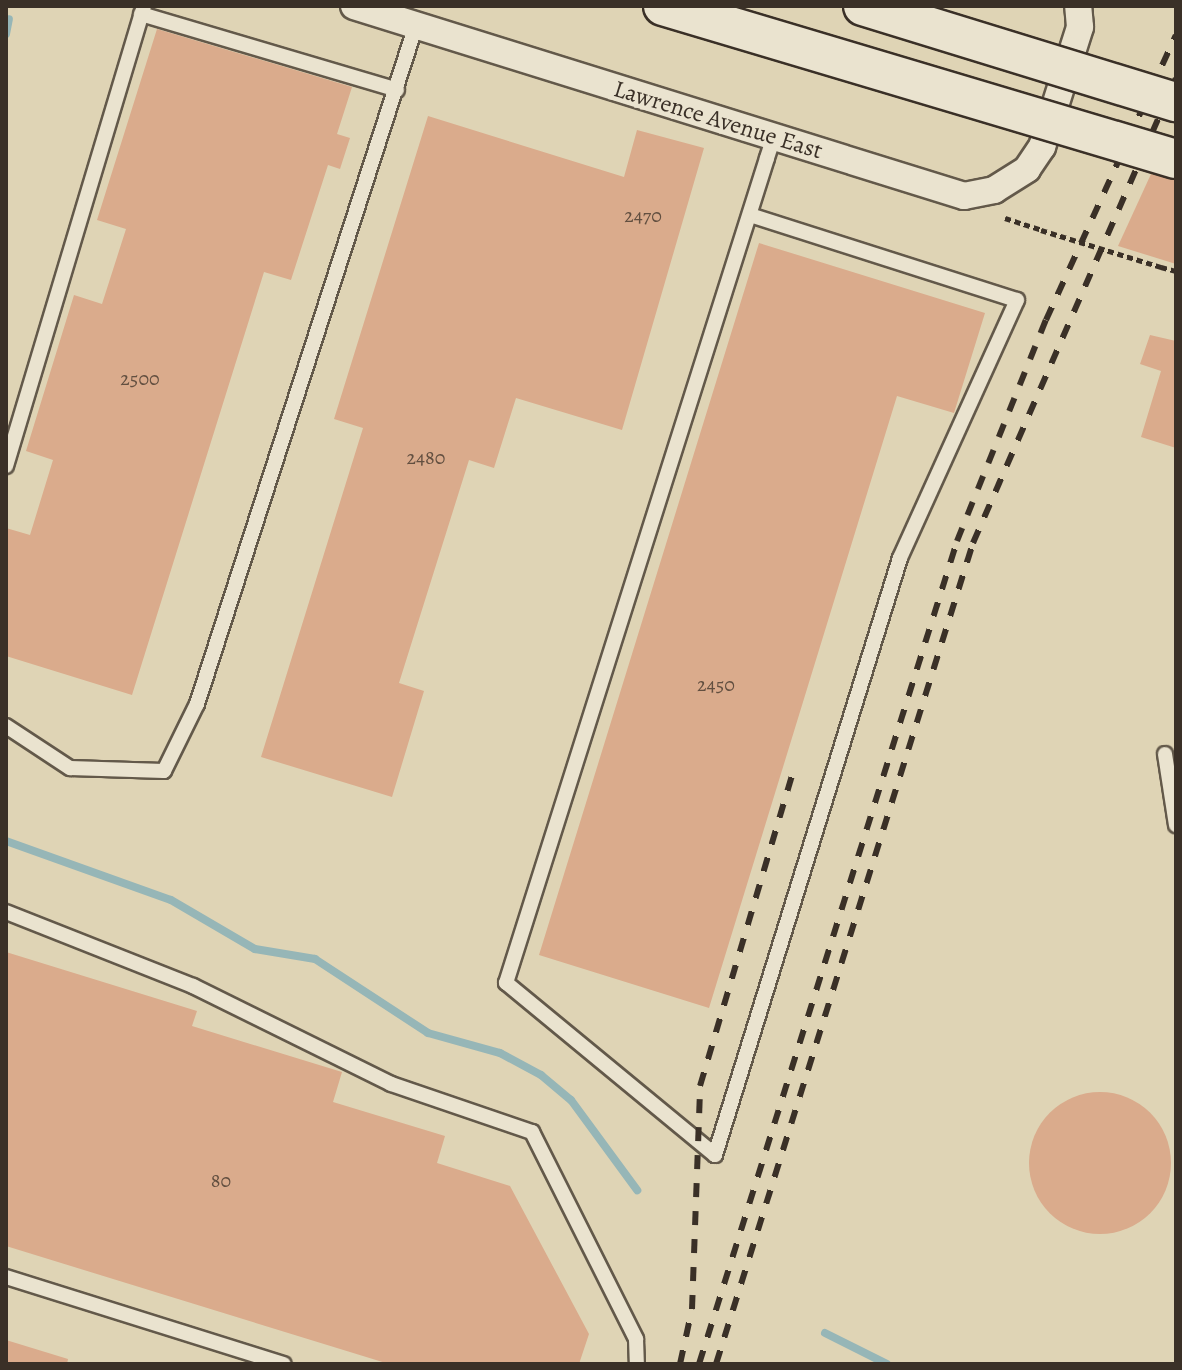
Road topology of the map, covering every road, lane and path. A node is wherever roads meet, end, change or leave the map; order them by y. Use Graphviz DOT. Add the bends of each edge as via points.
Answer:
graph roads {
  1 [pos="354,6"];
  2 [pos="663,6"];
  3 [pos="863,6"];
  4 [pos="1078,6"];
  5 [pos="142,10"];
  6 [pos="416,25"];
  7 [pos="397,90"];
  8 [pos="1176,102"];
  9 [pos="774,137"];
  10 [pos="1176,159"];
  11 [pos="750,215"];
  12 [pos="1005,218"];
  13 [pos="1176,271"];
  14 [pos="6,466"];
  15 [pos="6,726"];
  16 [pos="1165,754"];
  17 [pos="1176,825"];
  18 [pos="6,912"];
  19 [pos="6,1277"];
  20 [pos="284,1364"];
  21 [pos="637,1364"];
  1 -- 6 [label="street, Lawrence Avenue East"];
  2 -- 10 [label="main road, bridge"];
  3 -- 8 [label="main road, bridge"];
  4 -- 9 [label="street, Lawrence Avenue East" via="1080,27 1042,147 1027,169 994,190 964,196"];
  5 -- 7 [label="lane"];
  5 -- 14 [label="lane"];
  6 -- 7 [label="lane"];
  6 -- 9 [label="street, Lawrence Avenue East"];
  7 -- 15 [label="lane" via="197,704 164,771 70,768"];
  9 -- 11 [label="lane"];
  11 -- 11 [label="lane" via="506,983 715,1155 900,558 1017,300"];
  12 -- 13 [label="path, bridge"];
  16 -- 17 [label="lane"];
  18 -- 21 [label="lane" via="193,986 391,1084 532,1132 636,1339"];
  19 -- 20 [label="lane"];
}
